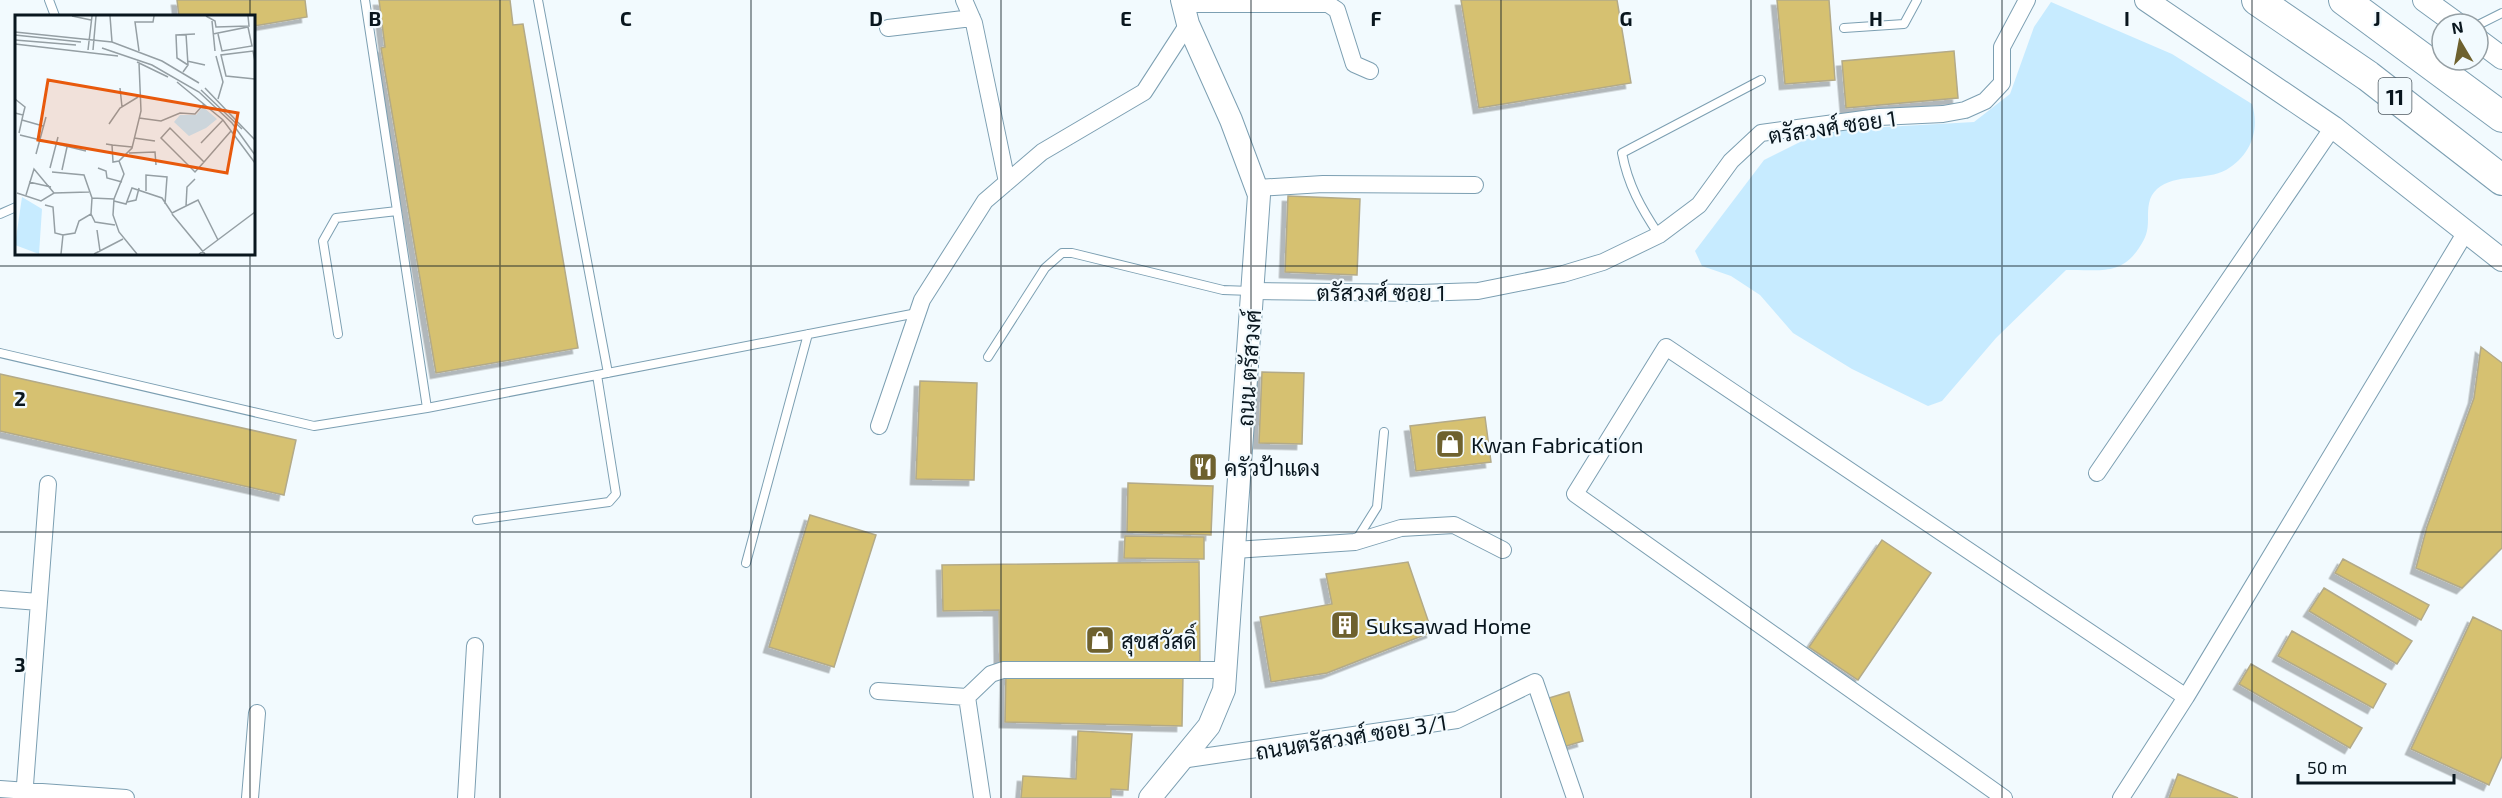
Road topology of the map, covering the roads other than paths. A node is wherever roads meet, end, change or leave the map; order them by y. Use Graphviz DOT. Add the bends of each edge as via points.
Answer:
graph roads {
  1 [pos="49,0"];
  2 [pos="365,0"];
  3 [pos="538,0"];
  4 [pos="964,0"];
  5 [pos="1917,0"];
  6 [pos="2027,0"];
  7 [pos="2146,0"];
  8 [pos="2258,0"];
  9 [pos="2344,0"];
  10 [pos="2424,0"];
  11 [pos="1184,9"];
  12 [pos="2440,12"];
  13 [pos="55,15"];
  14 [pos="972,18"];
  15 [pos="888,27"];
  16 [pos="1844,28"];
  17 [pos="1370,71"];
  18 [pos="1761,80"];
  19 [pos="2502,117"];
  20 [pos="2333,127"];
  21 [pos="2502,180"];
  22 [pos="1007,182"];
  23 [pos="1475,186"];
  24 [pos="1257,188"];
  25 [pos="15,207"];
  26 [pos="397,211"];
  27 [pos="0,214"];
  28 [pos="2468,230"];
  29 [pos="1659,235"];
  30 [pos="2502,260"];
  31 [pos="1254,291"];
  32 [pos="918,313"];
  33 [pos="338,334"];
  34 [pos="808,334"];
  35 [pos="0,353"];
  36 [pos="988,357"];
  37 [pos="608,373"];
  38 [pos="597,375"];
  39 [pos="427,408"];
  40 [pos="879,426"];
  41 [pos="1384,432"];
  42 [pos="2097,474"];
  43 [pos="48,484"];
  44 [pos="477,520"];
  45 [pos="1355,542"];
  46 [pos="1235,550"];
  47 [pos="1503,550"];
  48 [pos="746,563"];
  49 [pos="0,599"];
  50 [pos="39,602"];
  51 [pos="475,646"];
  52 [pos="1226,670"];
  53 [pos="878,691"];
  54 [pos="967,697"];
  55 [pos="2186,697"];
  56 [pos="257,713"];
  57 [pos="1181,760"];
  58 [pos="0,789"];
  59 [pos="24,795"];
  60 [pos="126,798"];
  61 [pos="250,798"];
  62 [pos="466,798"];
  63 [pos="982,798"];
  64 [pos="1150,798"];
  65 [pos="1575,798"];
  66 [pos="2004,798"];
  67 [pos="2121,798"];
  1 -- 13 [label="lane"];
  2 -- 26 [label="lane"];
  3 -- 37 [label="lane"];
  4 -- 14 [label="street"];
  5 -- 16 [label="lane" via="1904,24"];
  6 -- 29 [label="street, ตรัสวงศ์ ซอย 1" via="2002,46 2002,83 1986,101 1943,114 1879,117 1761,133 1731,161 1699,205"];
  7 -- 20 [label="street"];
  8 -- 21 [label="highway, 11" via="2368,76"];
  9 -- 19 [label="highway, 11"];
  10 -- 12 [label="street"];
  11 -- 17 [label="street" via="1328,4 1337,10 1354,64"];
  11 -- 22 [label="street" via="1144,92 1042,152"];
  11 -- 24 [label="street, ถนน ตรัสวงศ์"];
  14 -- 15 [label="street"];
  14 -- 22 [label="street"];
  18 -- 29 [label="lane" via="1622,153 1637,202"];
  20 -- 28 [label="street"];
  20 -- 42 [label="street"];
  22 -- 32 [label="street" via="985,201 922,300"];
  23 -- 24 [label="street" via="1323,184"];
  24 -- 31 [label="street, ถนน ตรัสวงศ์"];
  25 -- 27 [label="lane"];
  26 -- 33 [label="lane" via="336,218 323,241"];
  26 -- 39 [label="lane"];
  28 -- 30 [label="street"];
  28 -- 55 [label="street"];
  29 -- 31 [label="street, ตรัสวงศ์ ซอย 1" via="1603,262 1541,280 1478,291"];
  31 -- 36 [label="lane" via="1223,290 1062,253 1045,268"];
  31 -- 46 [label="street, ถนน ตรัสวงศ์"];
  32 -- 34 [label="lane"];
  32 -- 40 [label="street"];
  34 -- 37 [label="lane"];
  34 -- 48 [label="lane"];
  35 -- 39 [label="lane" via="314,426"];
  37 -- 38 [label="lane"];
  38 -- 39 [label="lane"];
  38 -- 44 [label="lane" via="616,494 609,502"];
  41 -- 45 [label="lane" via="1377,507"];
  43 -- 50 [label="street"];
  45 -- 46 [label="street"];
  45 -- 47 [label="street" via="1401,528 1454,525"];
  46 -- 52 [label="street, ถนน ตรัสวงศ์"];
  49 -- 50 [label="street"];
  50 -- 59 [label="street"];
  51 -- 62 [label="street"];
  52 -- 54 [label="street" via="1003,670 991,675"];
  52 -- 57 [label="street, ถนน ตรัสวงศ์" via="1224,690 1209,726"];
  53 -- 54 [label="street"];
  54 -- 63 [label="street"];
  55 -- 66 [label="street" via="1666,347 1575,494"];
  55 -- 67 [label="street"];
  56 -- 61 [label="street"];
  57 -- 64 [label="street, ถนน ตรัสวงศ์"];
  57 -- 65 [label="street, ถนนตรัสวงศ์ ซอย 3/1" via="1457,720 1534,682"];
  58 -- 59 [label="street"];
  59 -- 60 [label="street"];
}
